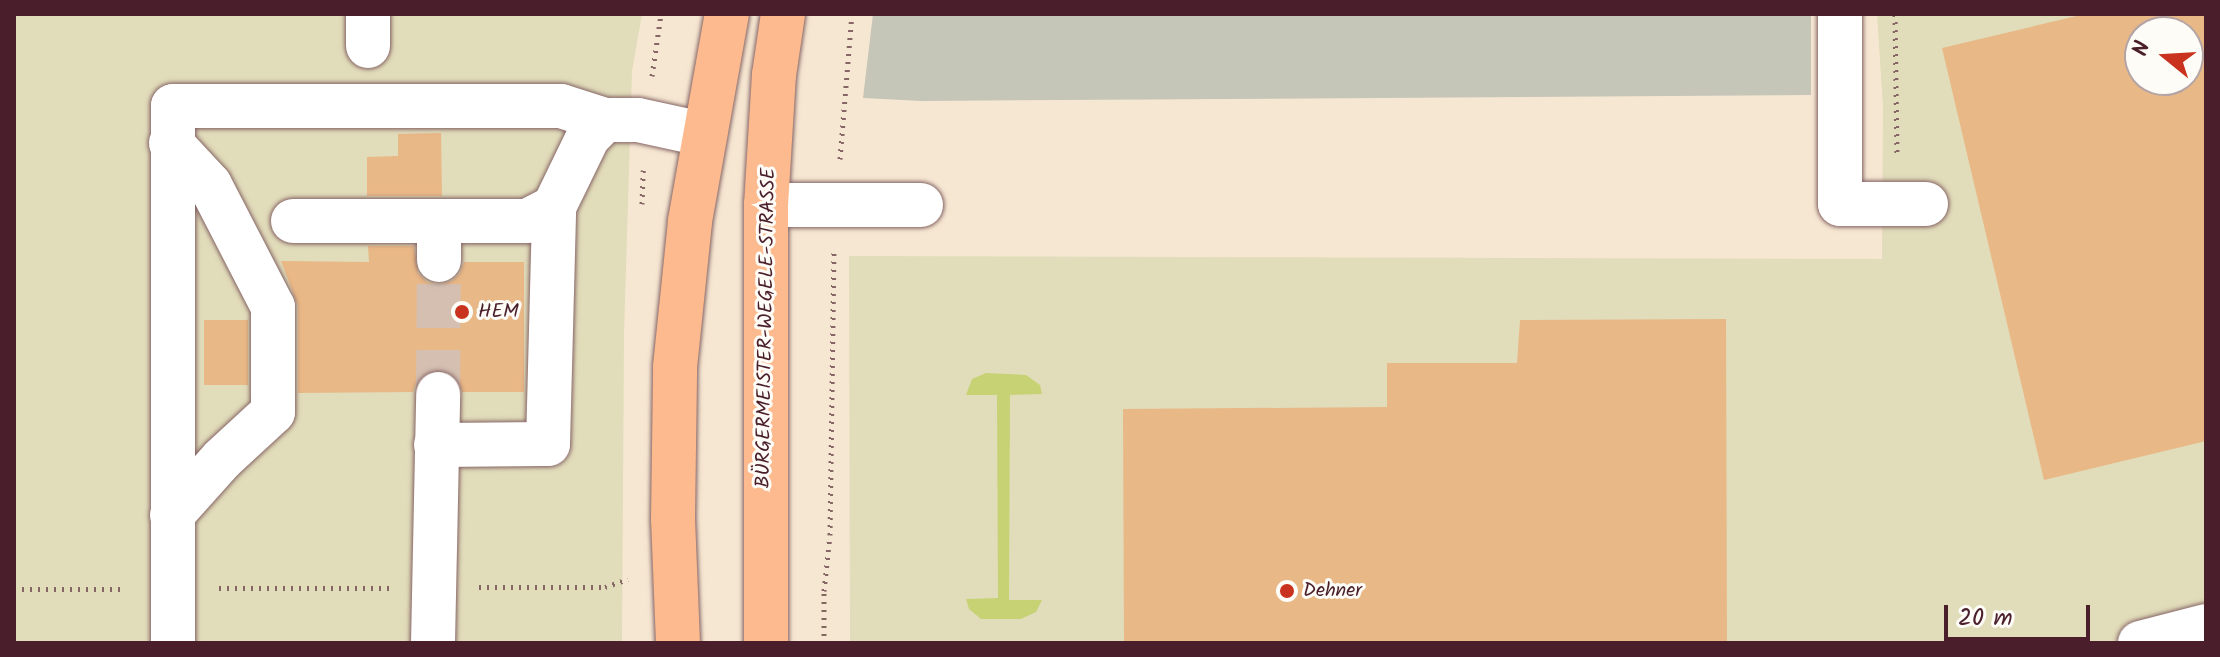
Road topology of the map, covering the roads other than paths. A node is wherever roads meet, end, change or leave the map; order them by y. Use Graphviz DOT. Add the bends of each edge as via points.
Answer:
graph roads {
  1 [pos="727,14"];
  2 [pos="783,14"];
  3 [pos="1840,14"];
  4 [pos="605,120"];
  5 [pos="703,134"];
  6 [pos="171,143"];
  7 [pos="1926,204"];
  8 [pos="766,205"];
  9 [pos="921,205"];
  10 [pos="554,207"];
  11 [pos="293,221"];
  12 [pos="438,394"];
  13 [pos="436,445"];
  14 [pos="172,515"];
  15 [pos="2206,626"];
  16 [pos="173,643"];
  17 [pos="433,643"];
  18 [pos="678,643"];
  19 [pos="766,643"];
  20 [pos="2140,643"];
  1 -- 5 [label="main road"];
  2 -- 8 [label="main road, BÜRGERMEISTER-WEGELE-STRASSE"];
  3 -- 7 [label="street" via="1840,204"];
  4 -- 5 [label="street" via="638,120"];
  4 -- 6 [label="street" via="561,106 173,106"];
  4 -- 10 [label="street" via="588,137"];
  5 -- 18 [label="main road" via="675,367"];
  6 -- 14 [label="street"];
  6 -- 14 [label="street" via="210,185 273,307 273,412"];
  8 -- 9 [label="street"];
  8 -- 19 [label="main road, BÜRGERMEISTER-WEGELE-STRASSE"];
  10 -- 11 [label="street" via="527,221 439,240"];
  10 -- 13 [label="street" via="548,444"];
  12 -- 13 [label="street"];
  13 -- 17 [label="street"];
  14 -- 16 [label="street"];
  15 -- 20 [label="street"];
}
